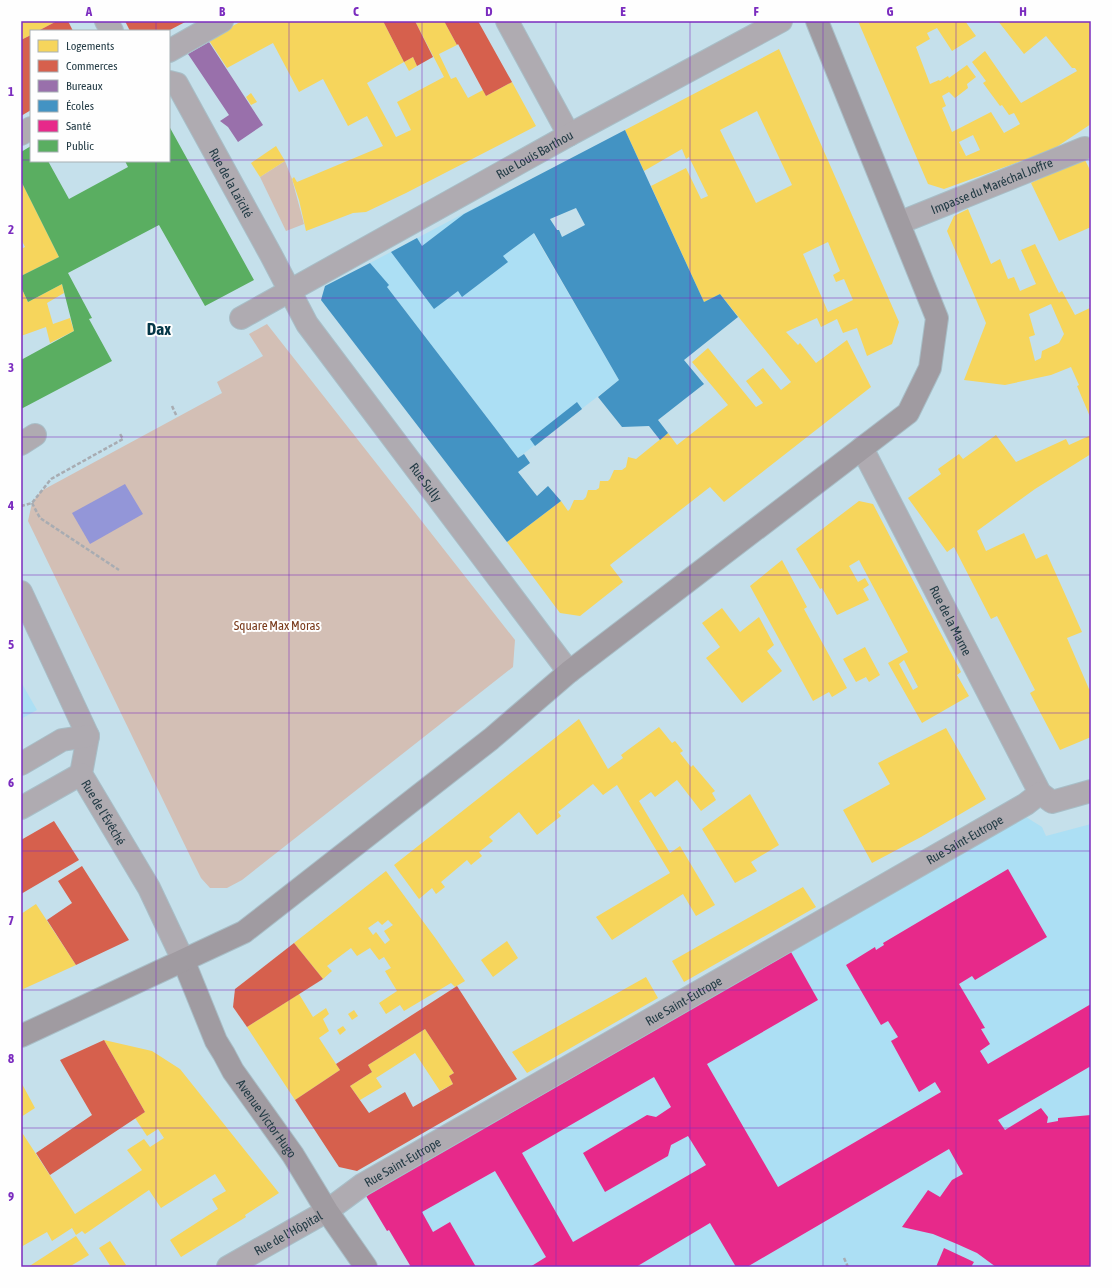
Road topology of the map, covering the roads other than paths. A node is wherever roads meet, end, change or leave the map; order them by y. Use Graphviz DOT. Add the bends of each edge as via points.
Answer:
graph roads {
  1 [pos="106,21"];
  2 [pos="222,21"];
  3 [pos="507,21"];
  4 [pos="781,21"];
  5 [pos="817,21"];
  6 [pos="111,30"];
  7 [pos="170,50"];
  8 [pos="170,82"];
  9 [pos="30,129"];
  10 [pos="21,134"];
  11 [pos="569,135"];
  12 [pos="1085,148"];
  13 [pos="899,223"];
  14 [pos="290,290"];
  15 [pos="241,318"];
  16 [pos="862,448"];
  17 [pos="21,592"];
  18 [pos="569,672"];
  19 [pos="88,736"];
  20 [pos="21,764"];
  21 [pos="82,774"];
  22 [pos="1091,791"];
  23 [pos="1040,793"];
  24 [pos="21,808"];
  25 [pos="184,962"];
  26 [pos="21,1036"];
  27 [pos="328,1211"];
  28 [pos="228,1267"];
  29 [pos="366,1267"];
  1 -- 6 [label="street"];
  2 -- 7 [label="street"];
  3 -- 11 [label="street"];
  4 -- 11 [label="street, Rue Louis Barthou"];
  5 -- 13 [label="main road"];
  8 -- 14 [label="street, Rue de la Laïcité" via="177,84"];
  9 -- 10 [label="street"];
  11 -- 14 [label="street, Rue Louis Barthou"];
  12 -- 13 [label="street, Impasse du Maréchal Joffre"];
  13 -- 16 [label="main road" via="937,318 930,368 908,413"];
  14 -- 15 [label="street, Rue Louis Barthou"];
  14 -- 18 [label="street, Rue Sully" via="307,324"];
  16 -- 18 [label="main road"];
  16 -- 23 [label="street, Rue de la Marne"];
  17 -- 19 [label="street"];
  18 -- 25 [label="main road" via="491,739 244,932"];
  19 -- 20 [label="street" via="62,740"];
  19 -- 21 [label="street, Rue de l'Évêché"];
  21 -- 24 [label="street"];
  21 -- 25 [label="street, Rue de l'Évêché" via="149,888"];
  22 -- 23 [label="street" via="1052,802"];
  23 -- 27 [label="street, Rue Saint-Eutrope" via="1019,808 362,1184"];
  25 -- 26 [label="main road"];
  25 -- 27 [label="main road, Avenue Victor Hugo" via="216,1041 233,1071 293,1155"];
  27 -- 28 [label="street, Rue de l'Hôpital"];
  27 -- 29 [label="main road, Avenue Victor Hugo"];
}
